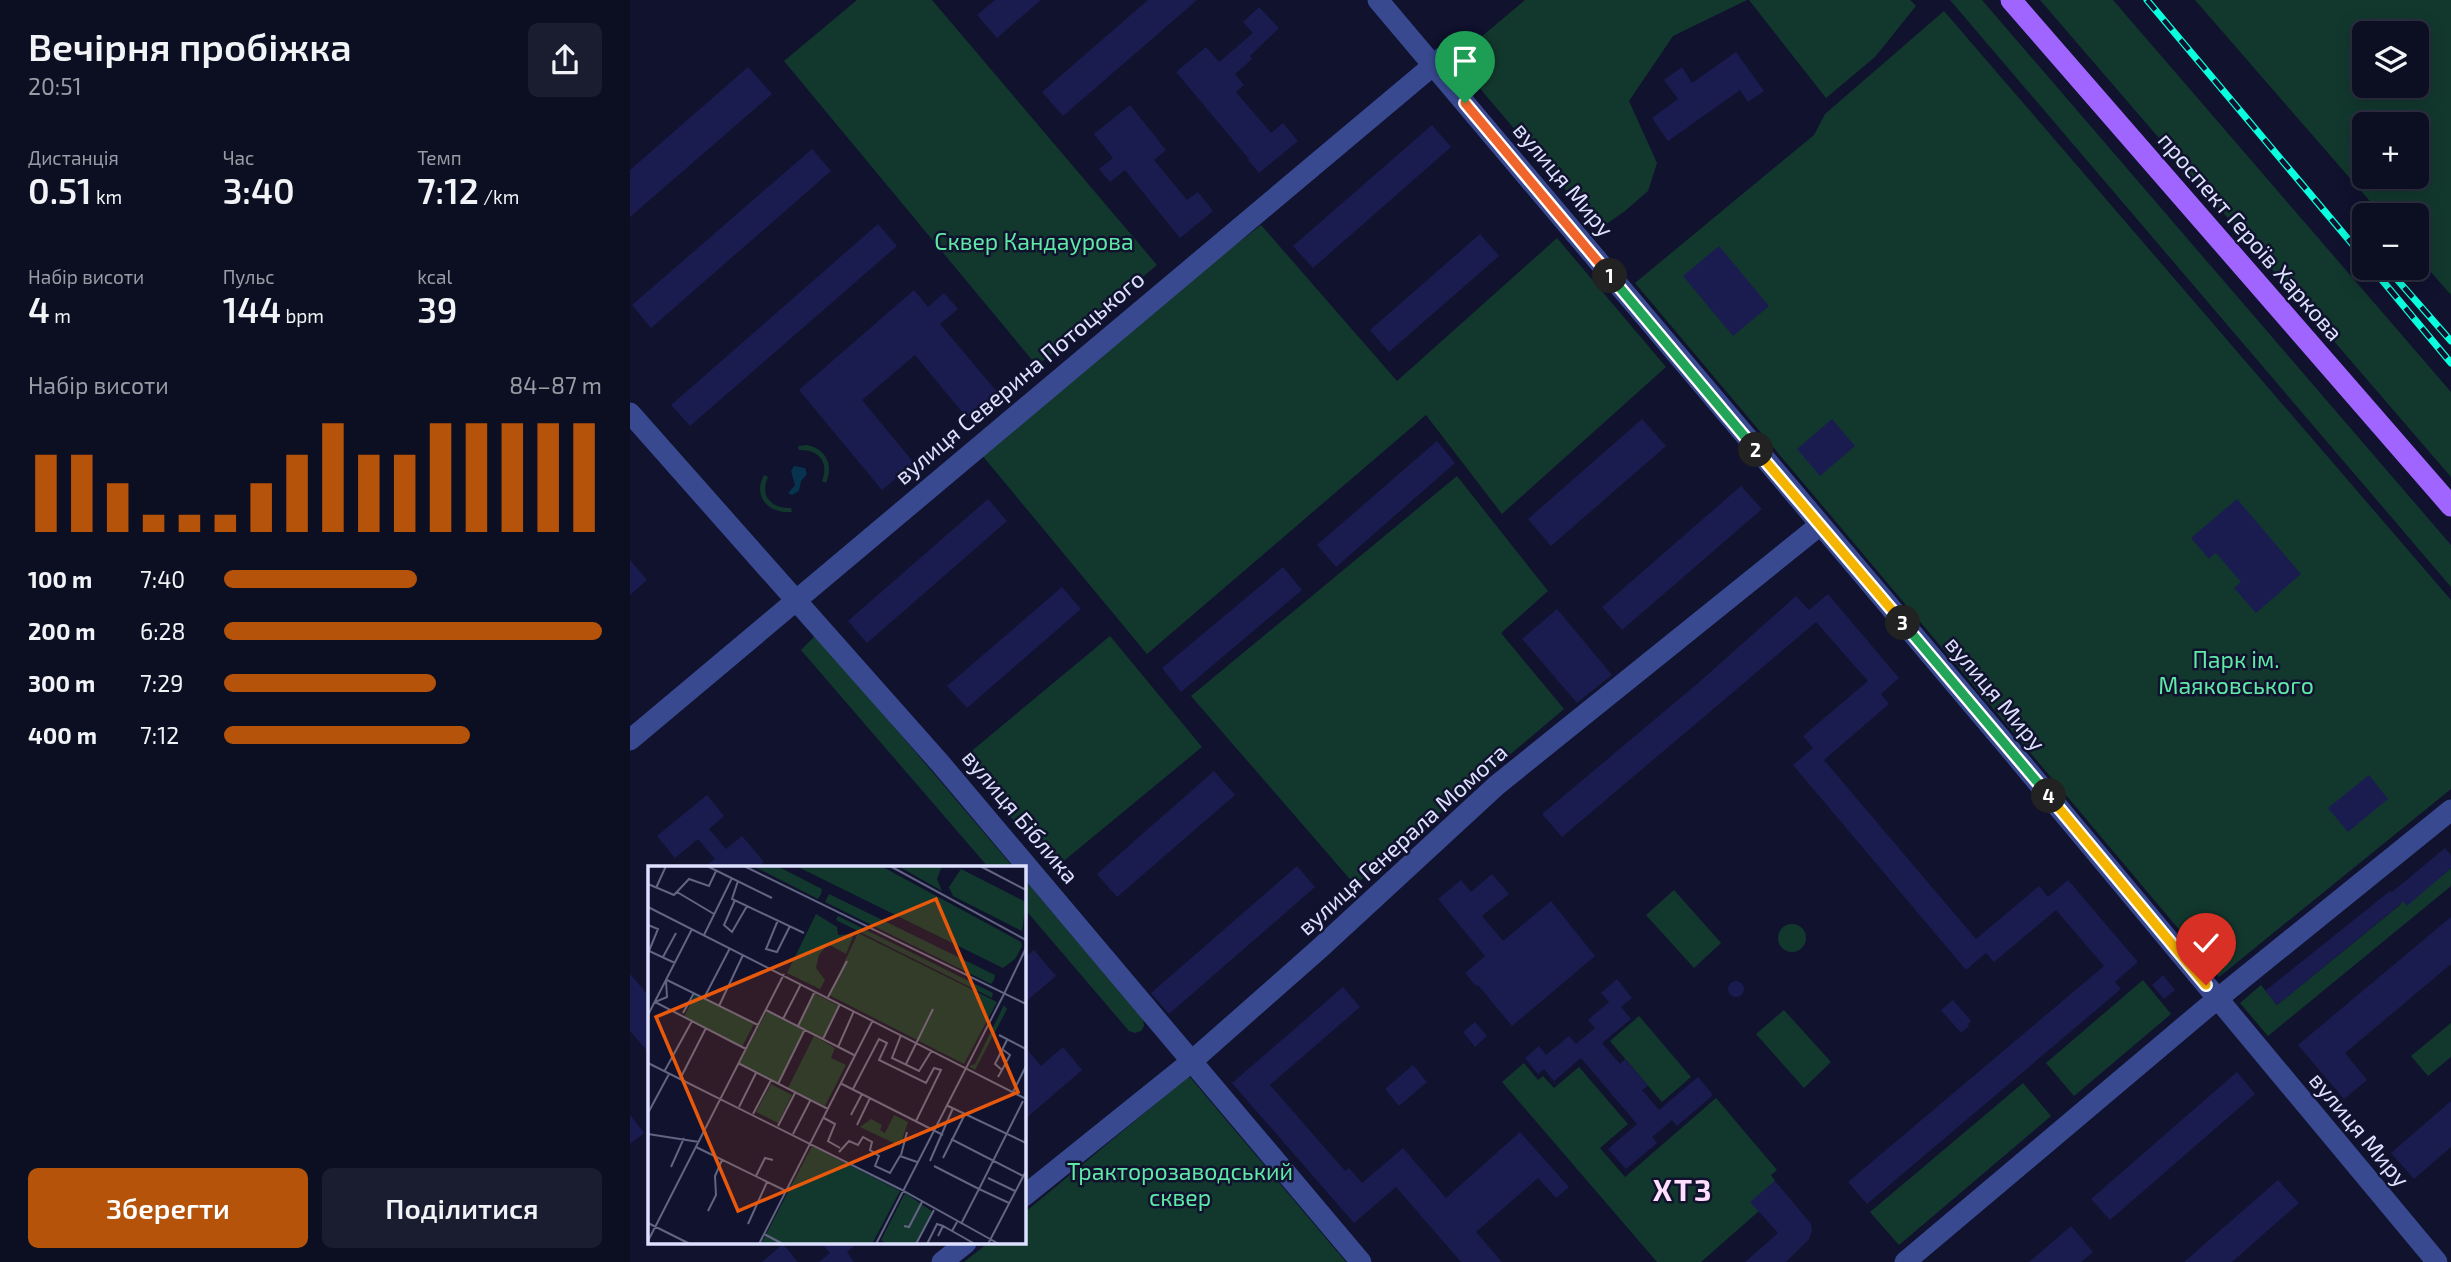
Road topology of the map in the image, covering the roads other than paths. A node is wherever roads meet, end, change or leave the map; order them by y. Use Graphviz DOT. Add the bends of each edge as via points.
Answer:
graph roads {
  1 [pos="1378,0"];
  2 [pos="2011,0"];
  3 [pos="1438,61"];
  4 [pos="630,413"];
  5 [pos="2451,506"];
  6 [pos="1820,525"];
  7 [pos="798,600"];
  8 [pos="630,740"];
  9 [pos="2451,810"];
  10 [pos="2218,998"];
  11 [pos="1192,1061"];
  12 [pos="1026,1194"];
  13 [pos="965,1244"];
  14 [pos="942,1262"];
  15 [pos="1361,1262"];
  16 [pos="1905,1262"];
  17 [pos="2437,1262"];
  1 -- 3 [label="street, вулиця Миру"];
  2 -- 5 [label="main road, проспект Героїв Харкова"];
  3 -- 6 [label="street, вулиця Миру"];
  3 -- 7 [label="street, вулиця Северина Потоцького"];
  4 -- 7 [label="street, вулиця Біблика"];
  6 -- 10 [label="street, вулиця Миру"];
  6 -- 11 [label="street, вулиця Генерала Момота" via="1497,785"];
  7 -- 8 [label="street, вулиця Северина Потоцького"];
  7 -- 11 [label="street, вулиця Біблика"];
  9 -- 10 [label="street"];
  10 -- 16 [label="street"];
  10 -- 17 [label="street, вулиця Миру"];
  11 -- 12 [label="street, вулиця Генерала Момота"];
  11 -- 15 [label="street, вулиця Біблика"];
  13 -- 14 [label="street"];
}
